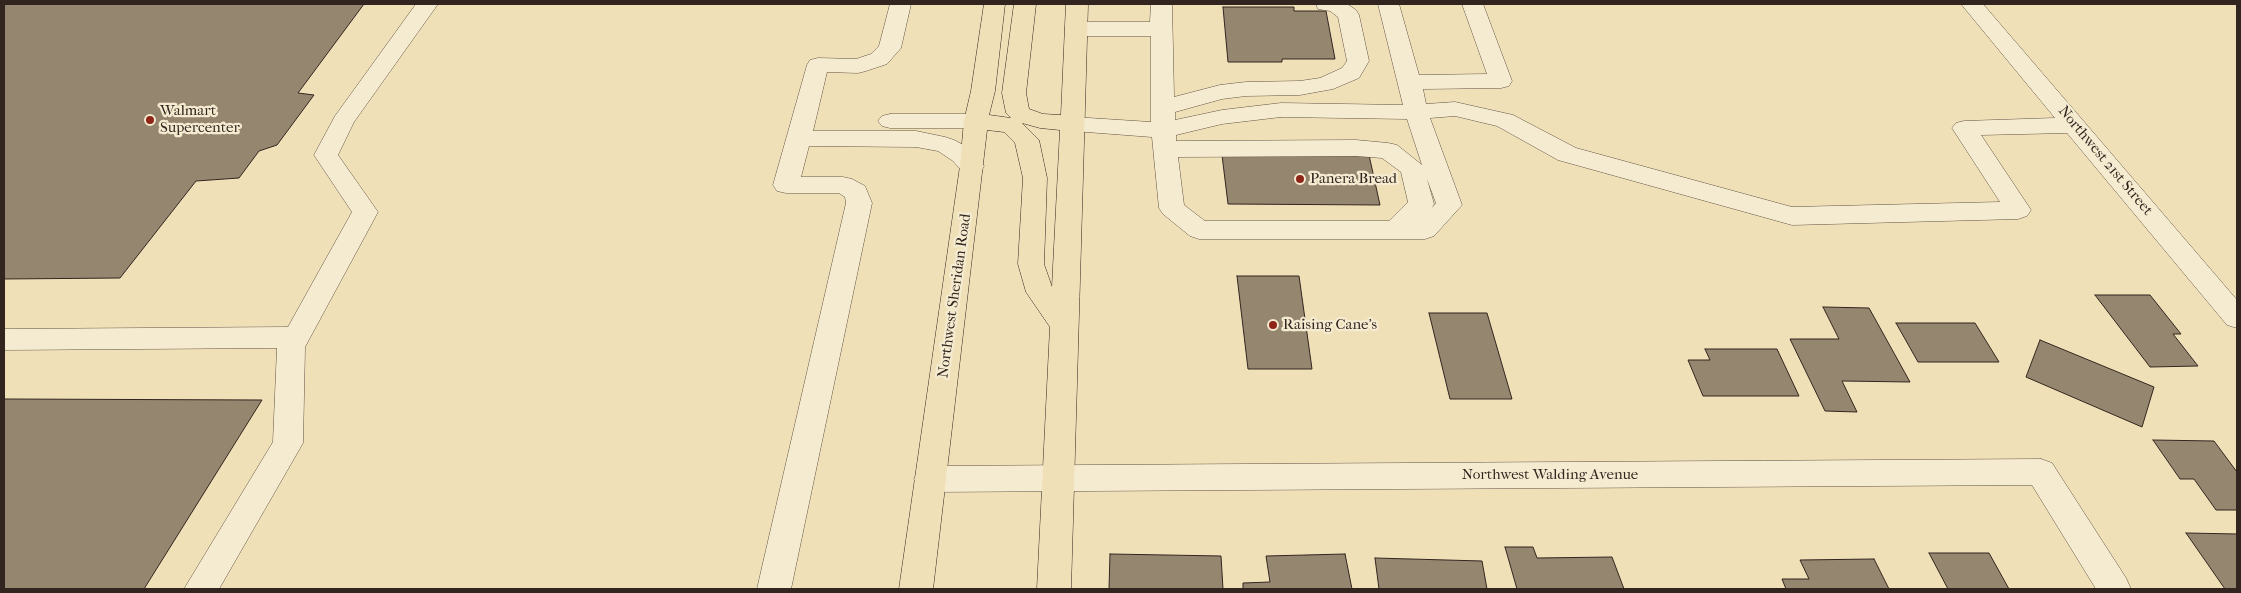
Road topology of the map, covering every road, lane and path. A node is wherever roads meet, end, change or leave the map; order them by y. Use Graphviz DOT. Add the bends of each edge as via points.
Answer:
graph roads {
  1 [pos="427,4"];
  2 [pos="900,4"];
  3 [pos="994,4"];
  4 [pos="1025,4"];
  5 [pos="1160,4"];
  6 [pos="1326,4"];
  7 [pos="1388,4"];
  8 [pos="1473,4"];
  9 [pos="1972,4"];
  10 [pos="1077,17"];
  11 [pos="1161,29"];
  12 [pos="1410,82"];
  13 [pos="1416,112"];
  14 [pos="976,122"];
  15 [pos="1073,124"];
  16 [pos="2075,125"];
  17 [pos="1164,129"];
  18 [pos="800,130"];
  19 [pos="972,166"];
  20 [pos="1396,230"];
  21 [pos="2237,318"];
  22 [pos="1065,327"];
  23 [pos="296,337"];
  24 [pos="4,339"];
  25 [pos="1060,479"];
  26 [pos="930,480"];
  27 [pos="201,589"];
  28 [pos="774,589"];
  29 [pos="916,589"];
  30 [pos="1054,589"];
  31 [pos="2114,589"];
  1 -- 23 [label="street" via="343,122 326,155 365,212"];
  2 -- 18 [label="street" via="890,48 879,59 858,66 818,65"];
  3 -- 14 [label="main road, Northwest Sheridan Road"];
  4 -- 15 [label="main road" via="1014,93 1018,113 1040,122"];
  5 -- 11 [label="street"];
  6 -- 17 [label="street" via="1337,6 1348,15 1358,61 1350,73 1325,84 1300,88 1220,92"];
  7 -- 12 [label="street"];
  8 -- 12 [label="street" via="1500,81"];
  9 -- 16 [label="street, Northwest 21st Street"];
  10 -- 11 [label="street"];
  10 -- 15 [label="main road"];
  11 -- 17 [label="street"];
  12 -- 13 [label="street"];
  13 -- 16 [label="street" via="1455,109 1505,120 1567,154 1792,216 2018,210 1964,128"];
  13 -- 17 [label="street" via="1281,110 1222,117"];
  13 -- 20 [label="street" via="1449,205 1425,230"];
  14 -- 18 [label="street"];
  14 -- 19 [label="main road, Northwest Sheridan Road"];
  14 -- 22 [label="main road" via="1011,126 1027,140 1035,178 1031,264 1040,292"];
  15 -- 17 [label="street"];
  15 -- 22 [label="main road"];
  16 -- 21 [label="street, Northwest 21st Street"];
  17 -- 20 [label="street" via="1172,208 1199,230"];
  17 -- 20 [label="street" via="1388,151 1412,168 1421,204"];
  18 -- 19 [label="street" via="945,144"];
  18 -- 28 [label="street" via="786,185 843,185 856,192 859,203"];
  19 -- 26 [label="main road, Northwest Sheridan Road"];
  22 -- 25 [label="main road"];
  23 -- 24 [label="street"];
  23 -- 27 [label="street" via="291,347 288,443"];
  25 -- 26 [label="street, Northwest Walding Avenue"];
  25 -- 30 [label="main road"];
  25 -- 31 [label="street, Northwest Walding Avenue" via="2041,472"];
  26 -- 29 [label="main road, Northwest Sheridan Road"];
}
